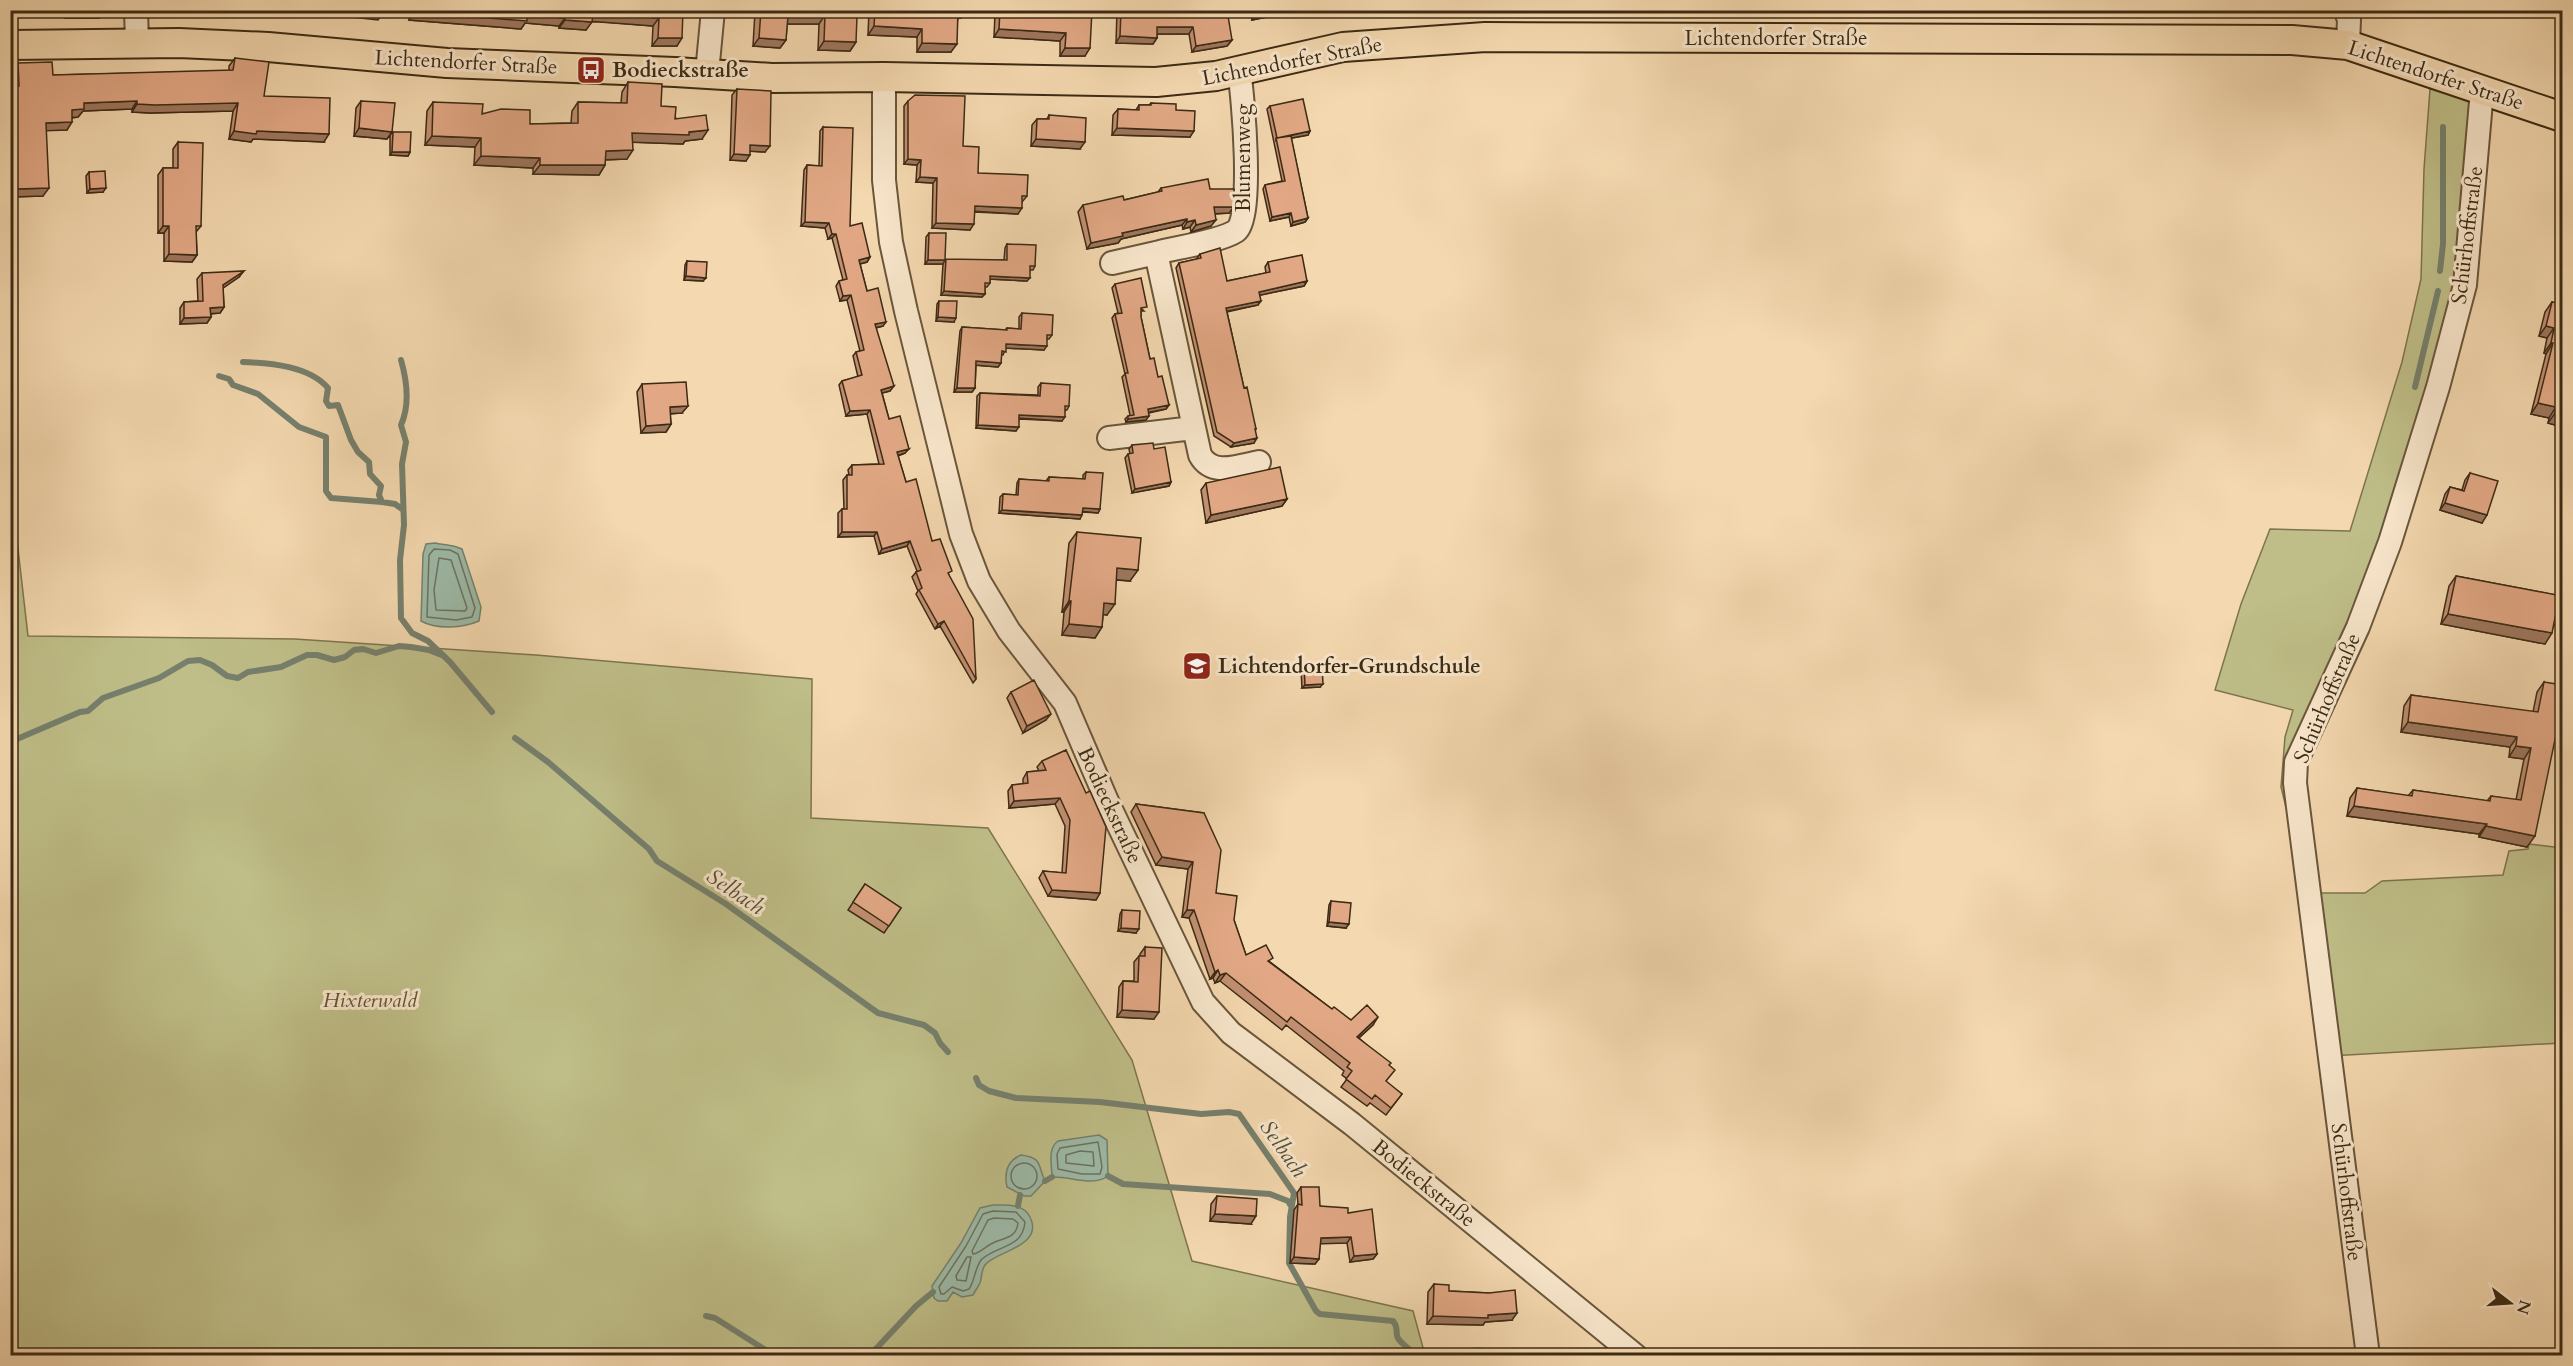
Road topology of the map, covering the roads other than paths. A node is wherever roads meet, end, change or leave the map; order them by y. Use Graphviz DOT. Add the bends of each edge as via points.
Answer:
graph roads {
  1 [pos="136,10"];
  2 [pos="712,10"];
  3 [pos="2345,10"];
  4 [pos="137,43"];
  5 [pos="10,45"];
  6 [pos="2348,45"];
  7 [pos="1239,71"];
  8 [pos="706,73"];
  9 [pos="884,77"];
  10 [pos="2482,90"];
  11 [pos="2562,117"];
  12 [pos="1156,253"];
  13 [pos="1112,263"];
  14 [pos="1193,428"];
  15 [pos="1109,438"];
  16 [pos="1259,462"];
  17 [pos="1636,1356"];
  18 [pos="2368,1356"];
  1 -- 4 [label="street"];
  2 -- 8 [label="street"];
  3 -- 6 [label="street" via="2349,19"];
  4 -- 5 [label="main road, Lichtendorfer Straße"];
  4 -- 8 [label="main road, Lichtendorfer Straße" via="268,47 447,63"];
  6 -- 7 [label="main road, Lichtendorfer Straße" via="2202,39 1485,37 1343,47"];
  6 -- 10 [label="main road, Lichtendorfer Straße"];
  7 -- 9 [label="main road, Lichtendorfer Straße" via="1156,82"];
  7 -- 12 [label="street, Blumenweg" via="1245,141 1246,208 1242,224 1224,236"];
  8 -- 9 [label="main road, Lichtendorfer Straße" via="772,78"];
  9 -- 17 [label="street, Bodieckstraße" via="884,180 891,242 961,534 979,581 1009,631 1065,703 1203,1002 1231,1033 1361,1132"];
  10 -- 11 [label="main road, Lichtendorfer Straße"];
  10 -- 18 [label="street, Schürhoffstraße" via="2465,285 2438,387 2390,542 2356,632 2296,762 2295,783"];
  12 -- 13 [label="street, Blumenweg"];
  12 -- 14 [label="street"];
  14 -- 15 [label="street"];
  14 -- 16 [label="street" via="1200,454 1209,466 1225,469"];
}
